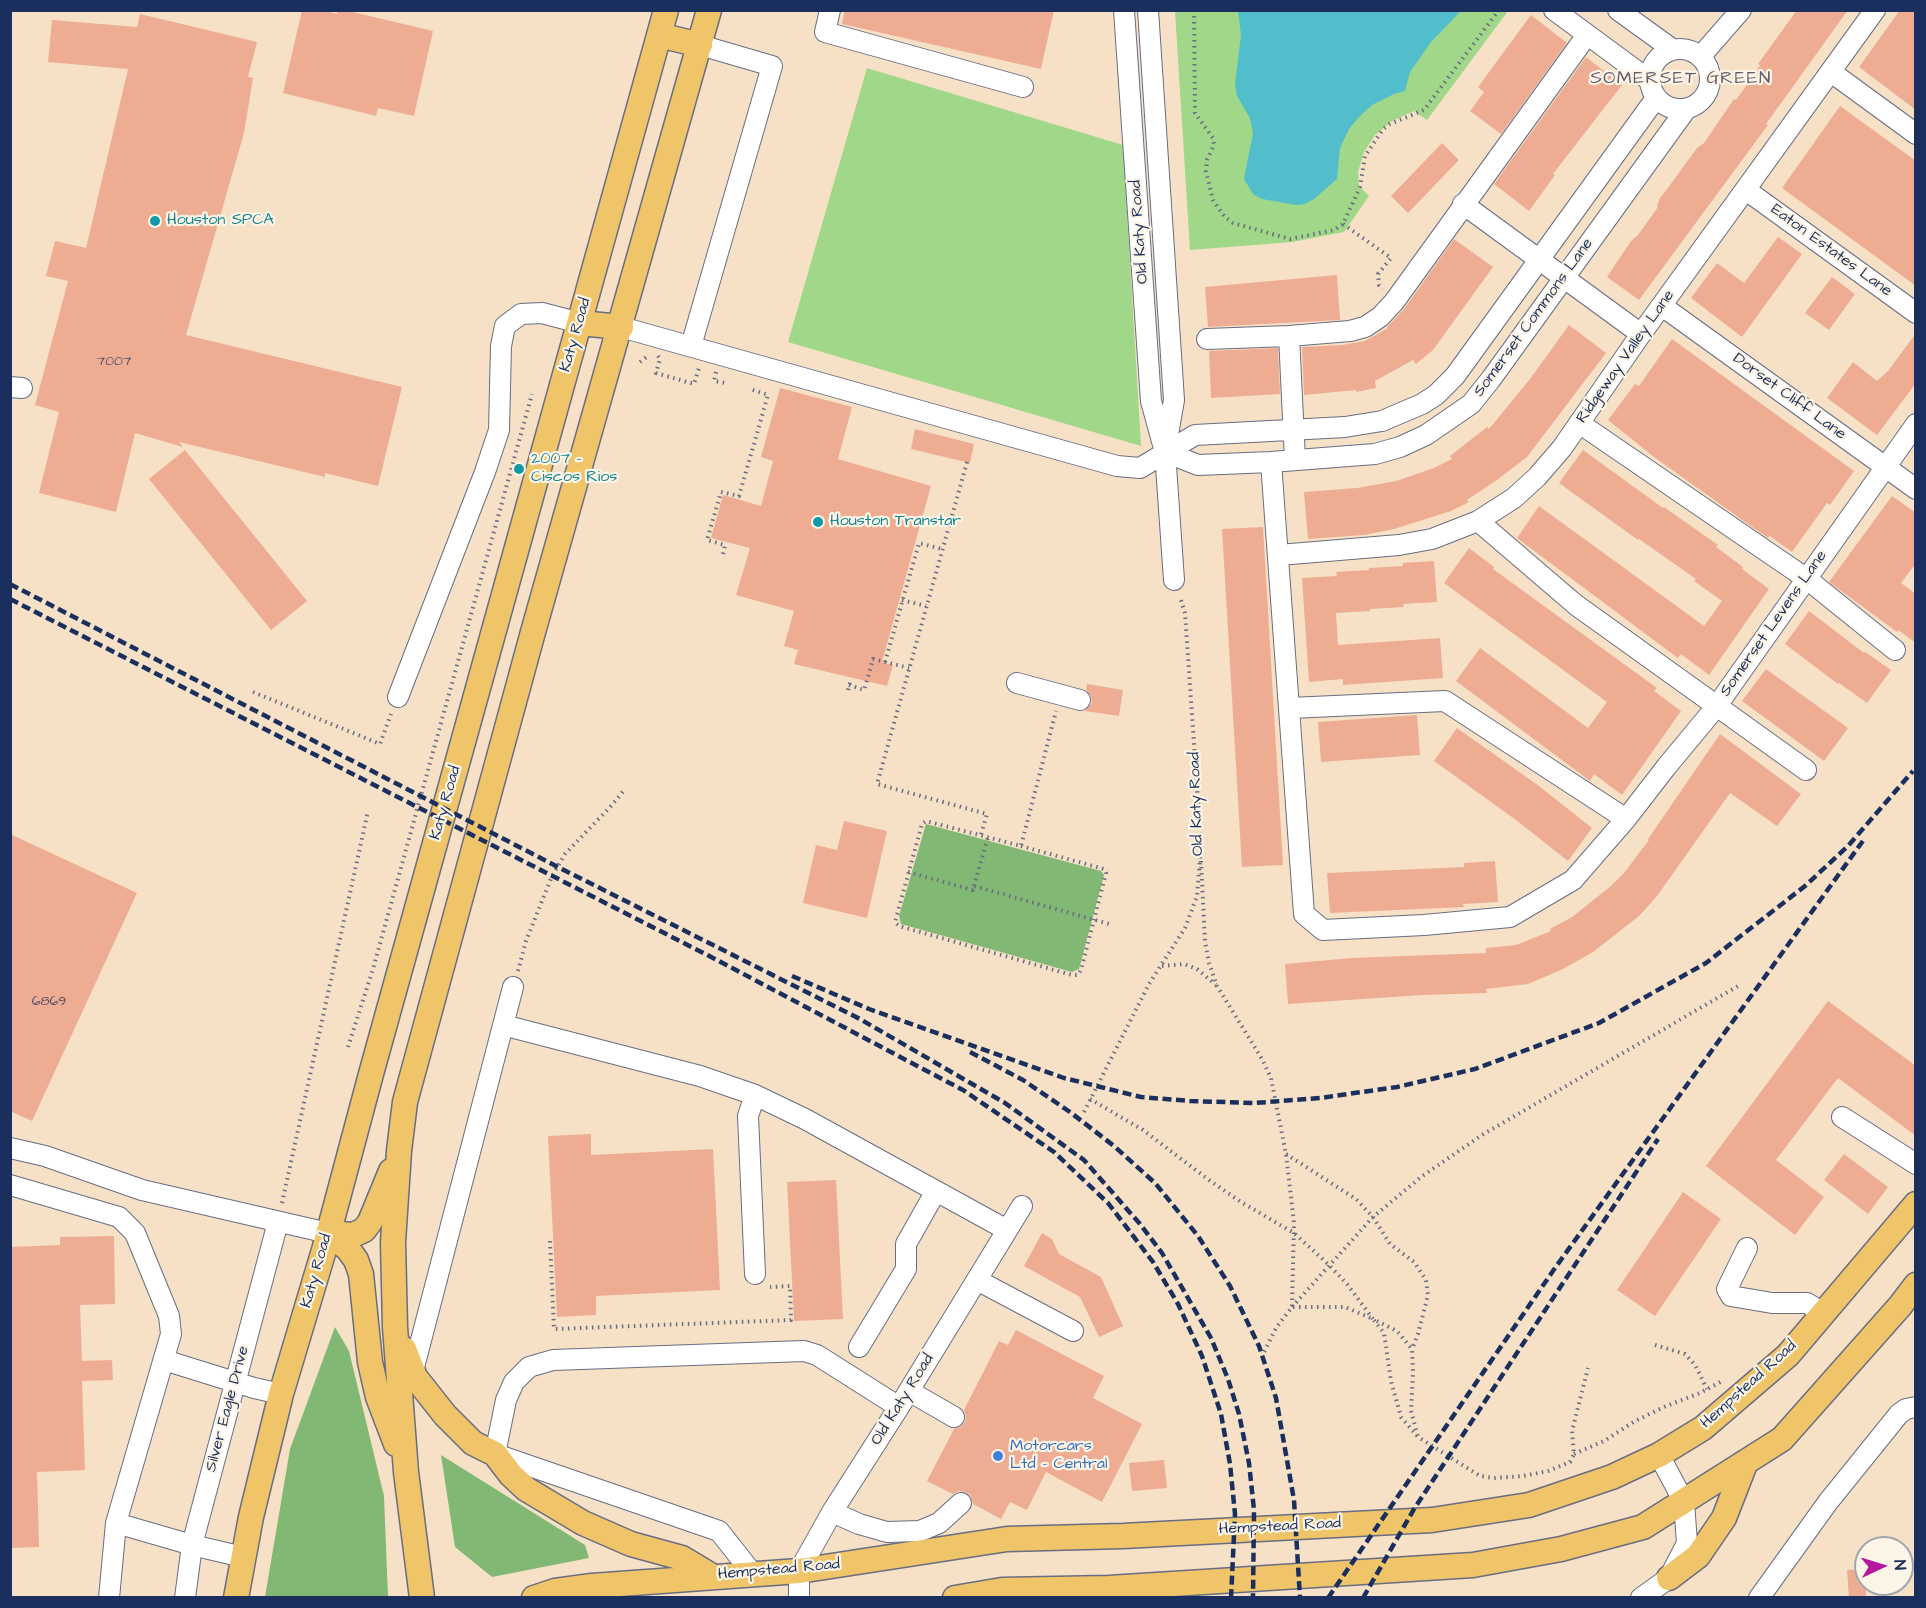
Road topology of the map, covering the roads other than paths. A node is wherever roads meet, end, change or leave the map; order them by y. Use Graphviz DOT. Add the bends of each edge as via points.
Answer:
graph roads {
  1 [pos="666,10"];
  2 [pos="710,10"];
  3 [pos="830,10"];
  4 [pos="1124,10"];
  5 [pos="1148,10"];
  6 [pos="1554,10"];
  7 [pos="1618,10"];
  8 [pos="1741,10"];
  9 [pos="1875,10"];
  10 [pos="659,35"];
  11 [pos="1587,35"];
  12 [pos="700,45"];
  13 [pos="1672,50"];
  14 [pos="1700,57"];
  15 [pos="1831,72"];
  16 [pos="1023,87"];
  17 [pos="1653,89"];
  18 [pos="1687,108"];
  19 [pos="1156,124"];
  20 [pos="1132,126"];
  21 [pos="1916,134"];
  22 [pos="1746,189"];
  23 [pos="1463,204"];
  24 [pos="1539,259"];
  25 [pos="1564,278"];
  26 [pos="1662,306"];
  27 [pos="1916,313"];
  28 [pos="580,323"];
  29 [pos="621,327"];
  30 [pos="1641,334"];
  31 [pos="1289,336"];
  32 [pos="1207,339"];
  33 [pos="691,346"];
  34 [pos="1579,423"];
  35 [pos="1916,424"];
  36 [pos="1294,430"];
  37 [pos="1166,452"];
  38 [pos="1295,460"];
  39 [pos="1271,462"];
  40 [pos="1885,466"];
  41 [pos="1916,489"];
  42 [pos="1478,521"];
  43 [pos="1279,555"];
  44 [pos="1807,579"];
  45 [pos="1174,580"];
  46 [pos="1895,650"];
  47 [pos="1017,683"];
  48 [pos="398,697"];
  49 [pos="1080,700"];
  50 [pos="1716,707"];
  51 [pos="1290,708"];
  52 [pos="1806,770"];
  53 [pos="1626,819"];
  54 [pos="513,987"];
  55 [pos="503,1025"];
  56 [pos="755,1095"];
  57 [pos="1842,1116"];
  58 [pos="10,1148"];
  59 [pos="399,1151"];
  60 [pos="1916,1164"];
  61 [pos="10,1185"];
  62 [pos="936,1191"];
  63 [pos="1916,1204"];
  64 [pos="1022,1206"];
  65 [pos="278,1222"];
  66 [pos="1007,1230"];
  67 [pos="328,1233"];
  68 [pos="1747,1248"];
  69 [pos="755,1274"];
  70 [pos="977,1280"];
  71 [pos="1916,1285"];
  72 [pos="1823,1313"];
  73 [pos="395,1327"];
  74 [pos="1073,1331"];
  75 [pos="859,1347"];
  76 [pos="164,1360"];
  77 [pos="413,1371"];
  78 [pos="234,1383"];
  79 [pos="281,1394"];
  80 [pos="904,1399"];
  81 [pos="1916,1407"];
  82 [pos="954,1417"];
  83 [pos="495,1454"];
  84 [pos="1659,1455"];
  85 [pos="1745,1464"];
  86 [pos="406,1472"];
  87 [pos="1684,1502"];
  88 [pos="961,1503"];
  89 [pos="832,1512"];
  90 [pos="116,1523"];
  91 [pos="192,1545"];
  92 [pos="243,1557"];
  93 [pos="799,1571"];
  94 [pos="753,1574"];
  95 [pos="712,1576"];
  96 [pos="1669,1578"];
  97 [pos="109,1598"];
  98 [pos="184,1598"];
  99 [pos="236,1598"];
  100 [pos="422,1598"];
  101 [pos="534,1598"];
  102 [pos="799,1598"];
  103 [pos="955,1598"];
  104 [pos="1641,1598"];
  105 [pos="1759,1598"];
  1 -- 10 [label="main road, Katy Road"];
  2 -- 12 [label="main road"];
  3 -- 16 [label="street" via="825,32"];
  4 -- 20 [label="street, Old Katy Road"];
  5 -- 19 [label="street, Old Katy Road"];
  6 -- 11 [label="street"];
  7 -- 13 [label="street"];
  8 -- 14 [label="street"];
  9 -- 15 [label="street, Ridgeway Valley Lane"];
  10 -- 12 [label="main road"];
  10 -- 28 [label="main road, Katy Road"];
  11 -- 17 [label="street"];
  11 -- 23 [label="street"];
  12 -- 29 [label="main road"];
  12 -- 33 [label="street" via="772,66"];
  13 -- 14 [label="street" via="1689,50"];
  13 -- 17 [label="street" via="1656,61 1651,70"];
  14 -- 18 [label="street" via="1707,67 1709,84 1702,99"];
  15 -- 21 [label="street"];
  15 -- 22 [label="street, Ridgeway Valley Lane"];
  17 -- 18 [label="street" via="1670,108"];
  17 -- 24 [label="street, Somerset Commons Lane"];
  18 -- 25 [label="street, Somerset Commons Lane"];
  19 -- 20 [label="street"];
  19 -- 37 [label="street, Old Katy Road" via="1174,399"];
  20 -- 37 [label="street, Old Katy Road" via="1151,401"];
  22 -- 26 [label="street, Ridgeway Valley Lane"];
  22 -- 27 [label="street, Eaton Estates Lane"];
  23 -- 24 [label="street"];
  23 -- 31 [label="street" via="1380,317 1350,331"];
  24 -- 25 [label="street"];
  24 -- 36 [label="street, Somerset Commons Lane" via="1465,363 1436,395 1382,421"];
  25 -- 30 [label="street"];
  25 -- 38 [label="street, Somerset Commons Lane" via="1476,398 1460,412 1400,447 1375,454"];
  26 -- 30 [label="street, Ridgeway Valley Lane"];
  26 -- 40 [label="street, Dorset Cliff Lane"];
  28 -- 29 [label="main road"];
  28 -- 48 [label="street" via="542,313 521,314 505,326 499,430"];
  28 -- 67 [label="main road, Katy Road"];
  29 -- 33 [label="street"];
  29 -- 59 [label="main road" via="405,1102"];
  30 -- 34 [label="street, Ridgeway Valley Lane"];
  31 -- 32 [label="street"];
  31 -- 36 [label="street"];
  33 -- 37 [label="street" via="1117,466 1140,468"];
  34 -- 42 [label="street, Ridgeway Valley Lane" via="1537,477 1514,498"];
  34 -- 44 [label="street"];
  35 -- 40 [label="street, Somerset Levens Lane"];
  36 -- 37 [label="street, Somerset Commons Lane" via="1195,435"];
  36 -- 38 [label="street"];
  37 -- 39 [label="street, Somerset Commons Lane" via="1198,465"];
  37 -- 45 [label="street, Old Katy Road"];
  38 -- 39 [label="street, Somerset Commons Lane"];
  39 -- 43 [label="street, Somerset Levens Lane"];
  40 -- 41 [label="street, Dorset Cliff Lane"];
  40 -- 44 [label="street, Somerset Levens Lane"];
  42 -- 43 [label="street, Ridgeway Valley Lane" via="1432,539 1399,545"];
  42 -- 50 [label="street" via="1576,605"];
  43 -- 51 [label="street, Somerset Levens Lane"];
  44 -- 46 [label="street"];
  44 -- 50 [label="street, Somerset Levens Lane"];
  47 -- 49 [label="street"];
  50 -- 52 [label="street"];
  50 -- 53 [label="street, Somerset Levens Lane"];
  51 -- 53 [label="street" via="1445,701"];
  51 -- 53 [label="street, Somerset Levens Lane" via="1304,914 1323,930 1510,916 1573,880"];
  54 -- 55 [label="street"];
  55 -- 56 [label="street" via="700,1076"];
  55 -- 77 [label="street"];
  56 -- 62 [label="street"];
  56 -- 69 [label="street" via="748,1116"];
  57 -- 60 [label="street"];
  58 -- 65 [label="street" via="142,1190"];
  59 -- 67 [label="main road" via="364,1230 353,1235"];
  59 -- 73 [label="main road" via="393,1242"];
  61 -- 76 [label="street" via="119,1217 135,1233 169,1316 171,1334"];
  62 -- 66 [label="street"];
  62 -- 75 [label="street" via="906,1244 906,1269"];
  63 -- 72 [label="main road, Hempstead Road"];
  64 -- 66 [label="street, Old Katy Road"];
  65 -- 67 [label="street"];
  65 -- 78 [label="street, Silver Eagle Drive"];
  66 -- 70 [label="street, Old Katy Road"];
  67 -- 79 [label="main road, Katy Road"];
  67 -- 86 [label="main road" via="356,1260 378,1397"];
  68 -- 72 [label="street" via="1727,1289 1731,1296 1772,1303 1807,1303"];
  70 -- 74 [label="street"];
  70 -- 80 [label="street, Old Katy Road"];
  71 -- 85 [label="main road" via="1782,1439"];
  72 -- 84 [label="main road, Hempstead Road" via="1788,1355 1703,1428"];
  73 -- 77 [label="main road"];
  73 -- 86 [label="main road"];
  76 -- 78 [label="street"];
  76 -- 90 [label="street"];
  77 -- 83 [label="main road" via="445,1415 473,1443"];
  78 -- 79 [label="street"];
  78 -- 91 [label="street, Silver Eagle Drive"];
  79 -- 92 [label="main road, Katy Road"];
  80 -- 82 [label="street"];
  80 -- 83 [label="street" via="804,1351 553,1360 529,1367 514,1382 506,1400"];
  80 -- 89 [label="street, Old Katy Road"];
  81 -- 105 [label="street" via="1899,1414 1828,1502"];
  83 -- 94 [label="street" via="719,1531"];
  83 -- 95 [label="main road" via="526,1489 573,1517 631,1544 682,1558"];
  84 -- 87 [label="street"];
  84 -- 93 [label="main road, Hempstead Road" via="1612,1477 1529,1505 1432,1520 1007,1539"];
  85 -- 87 [label="main road"];
  85 -- 96 [label="main road" via="1724,1518 1698,1556"];
  86 -- 100 [label="main road"];
  87 -- 96 [label="street" via="1687,1543"];
  87 -- 103 [label="main road" via="1643,1527 1561,1549 1473,1565 1109,1588 1002,1590"];
  88 -- 89 [label="street" via="939,1523 920,1531 887,1532"];
  89 -- 93 [label="street, Old Katy Road"];
  90 -- 91 [label="street"];
  90 -- 97 [label="street"];
  91 -- 92 [label="street"];
  91 -- 98 [label="street, Silver Eagle Drive"];
  92 -- 99 [label="main road, Katy Road"];
  93 -- 94 [label="main road, Hempstead Road"];
  93 -- 102 [label="street, Old Katy Road"];
  94 -- 95 [label="main road, Hempstead Road"];
  95 -- 101 [label="main road, Hempstead Road" via="592,1586"];
  96 -- 104 [label="street"];
}
